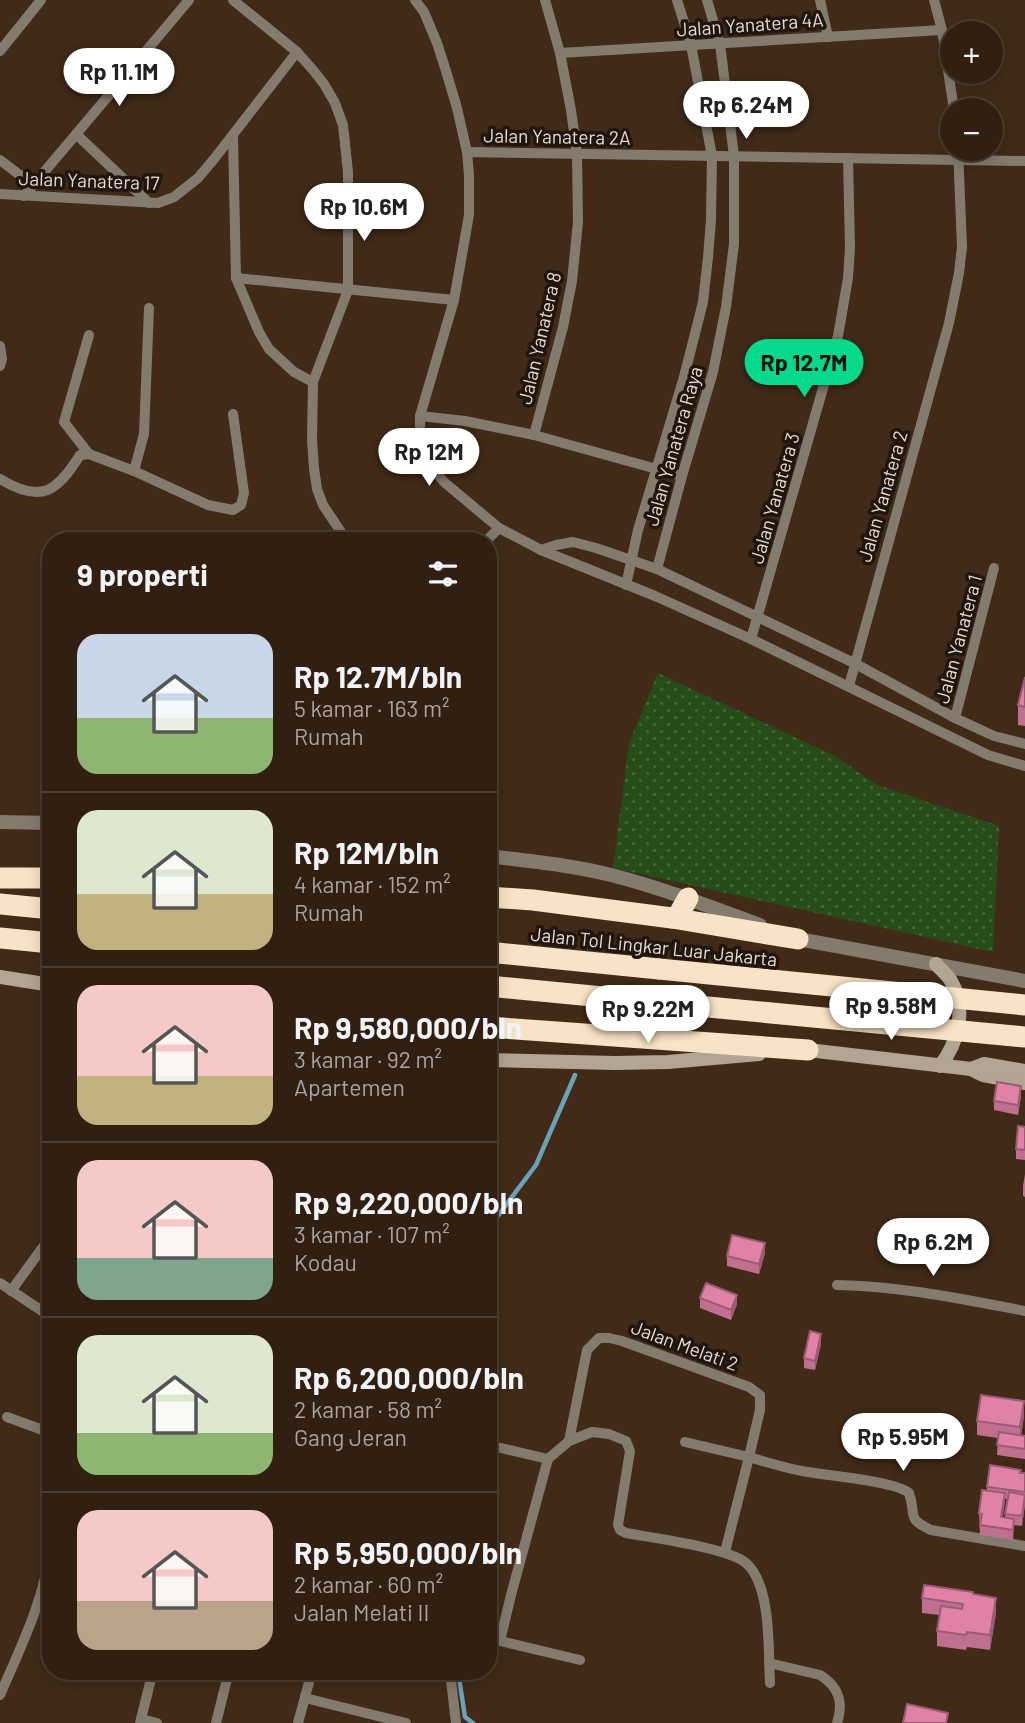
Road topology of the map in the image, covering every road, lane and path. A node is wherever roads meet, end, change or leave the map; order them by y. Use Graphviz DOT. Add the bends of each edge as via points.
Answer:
graph roads {
  1 [pos="41,0"];
  2 [pos="189,0"];
  3 [pos="233,0"];
  4 [pos="415,0"];
  5 [pos="545,0"];
  6 [pos="677,0"];
  7 [pos="707,0"];
  8 [pos="820,0"];
  9 [pos="934,0"];
  10 [pos="940,22"];
  11 [pos="940,30"];
  12 [pos="828,37"];
  13 [pos="720,44"];
  14 [pos="691,46"];
  15 [pos="0,51"];
  16 [pos="297,52"];
  17 [pos="560,54"];
  18 [pos="76,134"];
  19 [pos="233,136"];
  20 [pos="467,152"];
  21 [pos="577,154"];
  22 [pos="940,155"];
  23 [pos="712,156"];
  24 [pos="734,156"];
  25 [pos="848,158"];
  26 [pos="1003,159"];
  27 [pos="0,160"];
  28 [pos="959,161"];
  29 [pos="1025,161"];
  30 [pos="33,185"];
  31 [pos="0,194"];
  32 [pos="24,195"];
  33 [pos="149,203"];
  34 [pos="236,278"];
  35 [pos="348,290"];
  36 [pos="454,300"];
  37 [pos="149,307"];
  38 [pos="89,335"];
  39 [pos="0,346"];
  40 [pos="0,366"];
  41 [pos="313,382"];
  42 [pos="233,414"];
  43 [pos="420,416"];
  44 [pos="534,435"];
  45 [pos="89,454"];
  46 [pos="655,469"];
  47 [pos="134,471"];
  48 [pos="682,476"];
  49 [pos="2,484"];
  50 [pos="499,528"];
  51 [pos="341,532"];
  52 [pos="495,532"];
  53 [pos="541,550"];
  54 [pos="631,560"];
  55 [pos="994,568"];
  56 [pos="657,569"];
  57 [pos="626,585"];
  58 [pos="758,617"];
  59 [pos="751,639"];
  60 [pos="854,663"];
  61 [pos="849,686"];
  62 [pos="955,719"];
  63 [pos="1025,744"];
  64 [pos="1025,766"];
  65 [pos="0,822"];
  66 [pos="42,823"];
  67 [pos="497,857"];
  68 [pos="0,878"];
  69 [pos="42,878"];
  70 [pos="497,898"];
  71 [pos="688,898"];
  72 [pos="0,904"];
  73 [pos="42,908"];
  74 [pos="672,918"];
  75 [pos="4,938"];
  76 [pos="798,939"];
  77 [pos="42,944"];
  78 [pos="497,953"];
  79 [pos="936,964"];
  80 [pos="0,977"];
  81 [pos="1020,980"];
  82 [pos="42,984"];
  83 [pos="497,987"];
  84 [pos="1025,1004"];
  85 [pos="497,1028"];
  86 [pos="1025,1037"];
  87 [pos="808,1050"];
  88 [pos="497,1060"];
  89 [pos="940,1066"];
  90 [pos="1022,1076"];
  91 [pos="42,1248"];
  92 [pos="0,1283"];
  93 [pos="837,1285"];
  94 [pos="11,1291"];
  95 [pos="42,1311"];
  96 [pos="1025,1311"];
  97 [pos="7,1418"];
  98 [pos="42,1430"];
  99 [pos="569,1441"];
  100 [pos="685,1442"];
  101 [pos="497,1447"];
  102 [pos="749,1457"];
  103 [pos="548,1459"];
  104 [pos="1025,1546"];
  105 [pos="725,1552"];
  106 [pos="42,1591"];
  107 [pos="497,1639"];
  108 [pos="500,1640"];
  109 [pos="580,1660"];
  110 [pos="769,1663"];
  111 [pos="151,1680"];
  112 [pos="227,1680"];
  113 [pos="310,1680"];
  114 [pos="451,1680"];
  115 [pos="770,1683"];
  116 [pos="0,1695"];
  117 [pos="305,1698"];
  118 [pos="141,1721"];
  119 [pos="157,1723"];
  120 [pos="216,1723"];
  121 [pos="298,1723"];
  122 [pos="406,1723"];
  123 [pos="456,1723"];
  124 [pos="838,1723"];
  1 -- 15 [label="street"];
  2 -- 18 [label="street"];
  3 -- 16 [label="street"];
  4 -- 20 [label="street" via="437,43"];
  5 -- 17 [label="street, Jalan Yanatera 8"];
  6 -- 14 [label="street, Jalan Yanatera Raya"];
  7 -- 13 [label="street, Jalan Yanatera Raya"];
  8 -- 12 [label="street"];
  9 -- 10 [label="street"];
  11 -- 12 [label="street, Jalan Yanatera 4A"];
  12 -- 13 [label="street, Jalan Yanatera 4A"];
  13 -- 14 [label="street, Jalan Yanatera 4A"];
  13 -- 24 [label="street, Jalan Yanatera Raya"];
  14 -- 17 [label="street, Jalan Yanatera 4A"];
  14 -- 23 [label="street, Jalan Yanatera Raya"];
  16 -- 19 [label="street, Jalan Yanatera 17"];
  16 -- 35 [label="street" via="324,83 343,125 348,172"];
  17 -- 21 [label="street, Jalan Yanatera 8"];
  18 -- 30 [label="street"];
  18 -- 33 [label="street"];
  19 -- 33 [label="street, Jalan Yanatera 17" via="185,190"];
  19 -- 34 [label="street"];
  20 -- 21 [label="street, Jalan Yanatera 2A"];
  20 -- 36 [label="street" via="469,215"];
  21 -- 23 [label="street, Jalan Yanatera 2A"];
  21 -- 44 [label="street, Jalan Yanatera 8" via="578,222 572,281"];
  22 -- 25 [label="street, Jalan Yanatera 2A"];
  23 -- 24 [label="street, Jalan Yanatera 2A"];
  23 -- 46 [label="street, Jalan Yanatera Raya" via="703,302"];
  24 -- 25 [label="street, Jalan Yanatera 2A"];
  24 -- 48 [label="street, Jalan Yanatera Raya" via="734,244 726,307 713,372"];
  25 -- 58 [label="street, Jalan Yanatera 3" via="850,248 838,336"];
  26 -- 29 [label="street, Jalan Yanatera 2A"];
  27 -- 30 [label="street"];
  28 -- 60 [label="street, Jalan Yanatera 2" via="962,247 949,323"];
  30 -- 32 [label="street"];
  31 -- 32 [label="street, Jalan Yanatera 17"];
  32 -- 33 [label="street, Jalan Yanatera 17"];
  34 -- 35 [label="street"];
  34 -- 41 [label="street" via="269,349"];
  35 -- 36 [label="street"];
  35 -- 41 [label="street"];
  36 -- 43 [label="street"];
  37 -- 47 [label="street" via="144,434"];
  38 -- 45 [label="street" via="64,422"];
  39 -- 40 [label="street"];
  41 -- 51 [label="street" via="317,489"];
  42 -- 47 [label="street" via="244,493 241,505 233,510 208,505"];
  43 -- 44 [label="street"];
  43 -- 50 [label="street" via="419,439 432,468"];
  44 -- 46 [label="street"];
  45 -- 47 [label="street"];
  45 -- 49 [label="street" via="80,455 66,477 49,491 26,492"];
  46 -- 48 [label="street"];
  46 -- 54 [label="street, Jalan Yanatera Raya"];
  48 -- 56 [label="street, Jalan Yanatera Raya"];
  50 -- 52 [label="street"];
  50 -- 53 [label="street"];
  53 -- 54 [label="street" via="573,542"];
  53 -- 57 [label="street"];
  54 -- 56 [label="street"];
  54 -- 57 [label="street, Jalan Yanatera Raya"];
  55 -- 62 [label="street, Jalan Yanatera 1"];
  56 -- 58 [label="street"];
  57 -- 59 [label="street"];
  58 -- 59 [label="street, Jalan Yanatera 3"];
  58 -- 60 [label="street"];
  59 -- 61 [label="street"];
  60 -- 61 [label="street, Jalan Yanatera 2"];
  60 -- 62 [label="street"];
  61 -- 64 [label="street" via="988,755"];
  62 -- 63 [label="street"];
  65 -- 66 [label="street"];
  67 -- 71 [label="street" via="611,875"];
  68 -- 69 [label="highway"];
  70 -- 74 [label="highway"];
  71 -- 74 [label="highway"];
  71 -- 76 [label="street"];
  72 -- 73 [label="highway"];
  74 -- 76 [label="highway"];
  75 -- 77 [label="highway"];
  76 -- 79 [label="street"];
  78 -- 84 [label="highway, Jalan Tol Lingkar Luar Jakarta, bridge"];
  79 -- 81 [label="street"];
  79 -- 89 [label="main road" via="950,980 959,1009 956,1040"];
  80 -- 82 [label="main road"];
  83 -- 86 [label="highway, bridge"];
  85 -- 87 [label="highway"];
  87 -- 88 [label="main road" via="655,1062"];
  87 -- 89 [label="main road"];
  89 -- 90 [label="main road" via="983,1075 992,1071"];
  91 -- 94 [label="street"];
  92 -- 94 [label="street"];
  93 -- 96 [label="street" via="920,1291"];
  94 -- 95 [label="street"];
  97 -- 98 [label="street"];
  99 -- 102 [label="street, Jalan Melati 2" via="587,1350 599,1338 609,1338 749,1387 760,1395"];
  99 -- 103 [label="street"];
  99 -- 105 [label="street" via="592,1432 626,1441 630,1451 620,1530"];
  100 -- 102 [label="street"];
  101 -- 103 [label="street"];
  102 -- 104 [label="street" via="809,1473 901,1488 909,1493 914,1519 931,1530"];
  102 -- 105 [label="street"];
  103 -- 108 [label="street"];
  105 -- 110 [label="street" via="745,1562 761,1589"];
  106 -- 116 [label="street"];
  107 -- 108 [label="street"];
  108 -- 109 [label="street"];
  110 -- 115 [label="street"];
  110 -- 124 [label="street" via="825,1678 840,1700"];
  111 -- 118 [label="street"];
  112 -- 120 [label="street"];
  113 -- 117 [label="street"];
  114 -- 123 [label="street"];
  117 -- 121 [label="street"];
  117 -- 122 [label="street"];
  118 -- 119 [label="street"];
}
